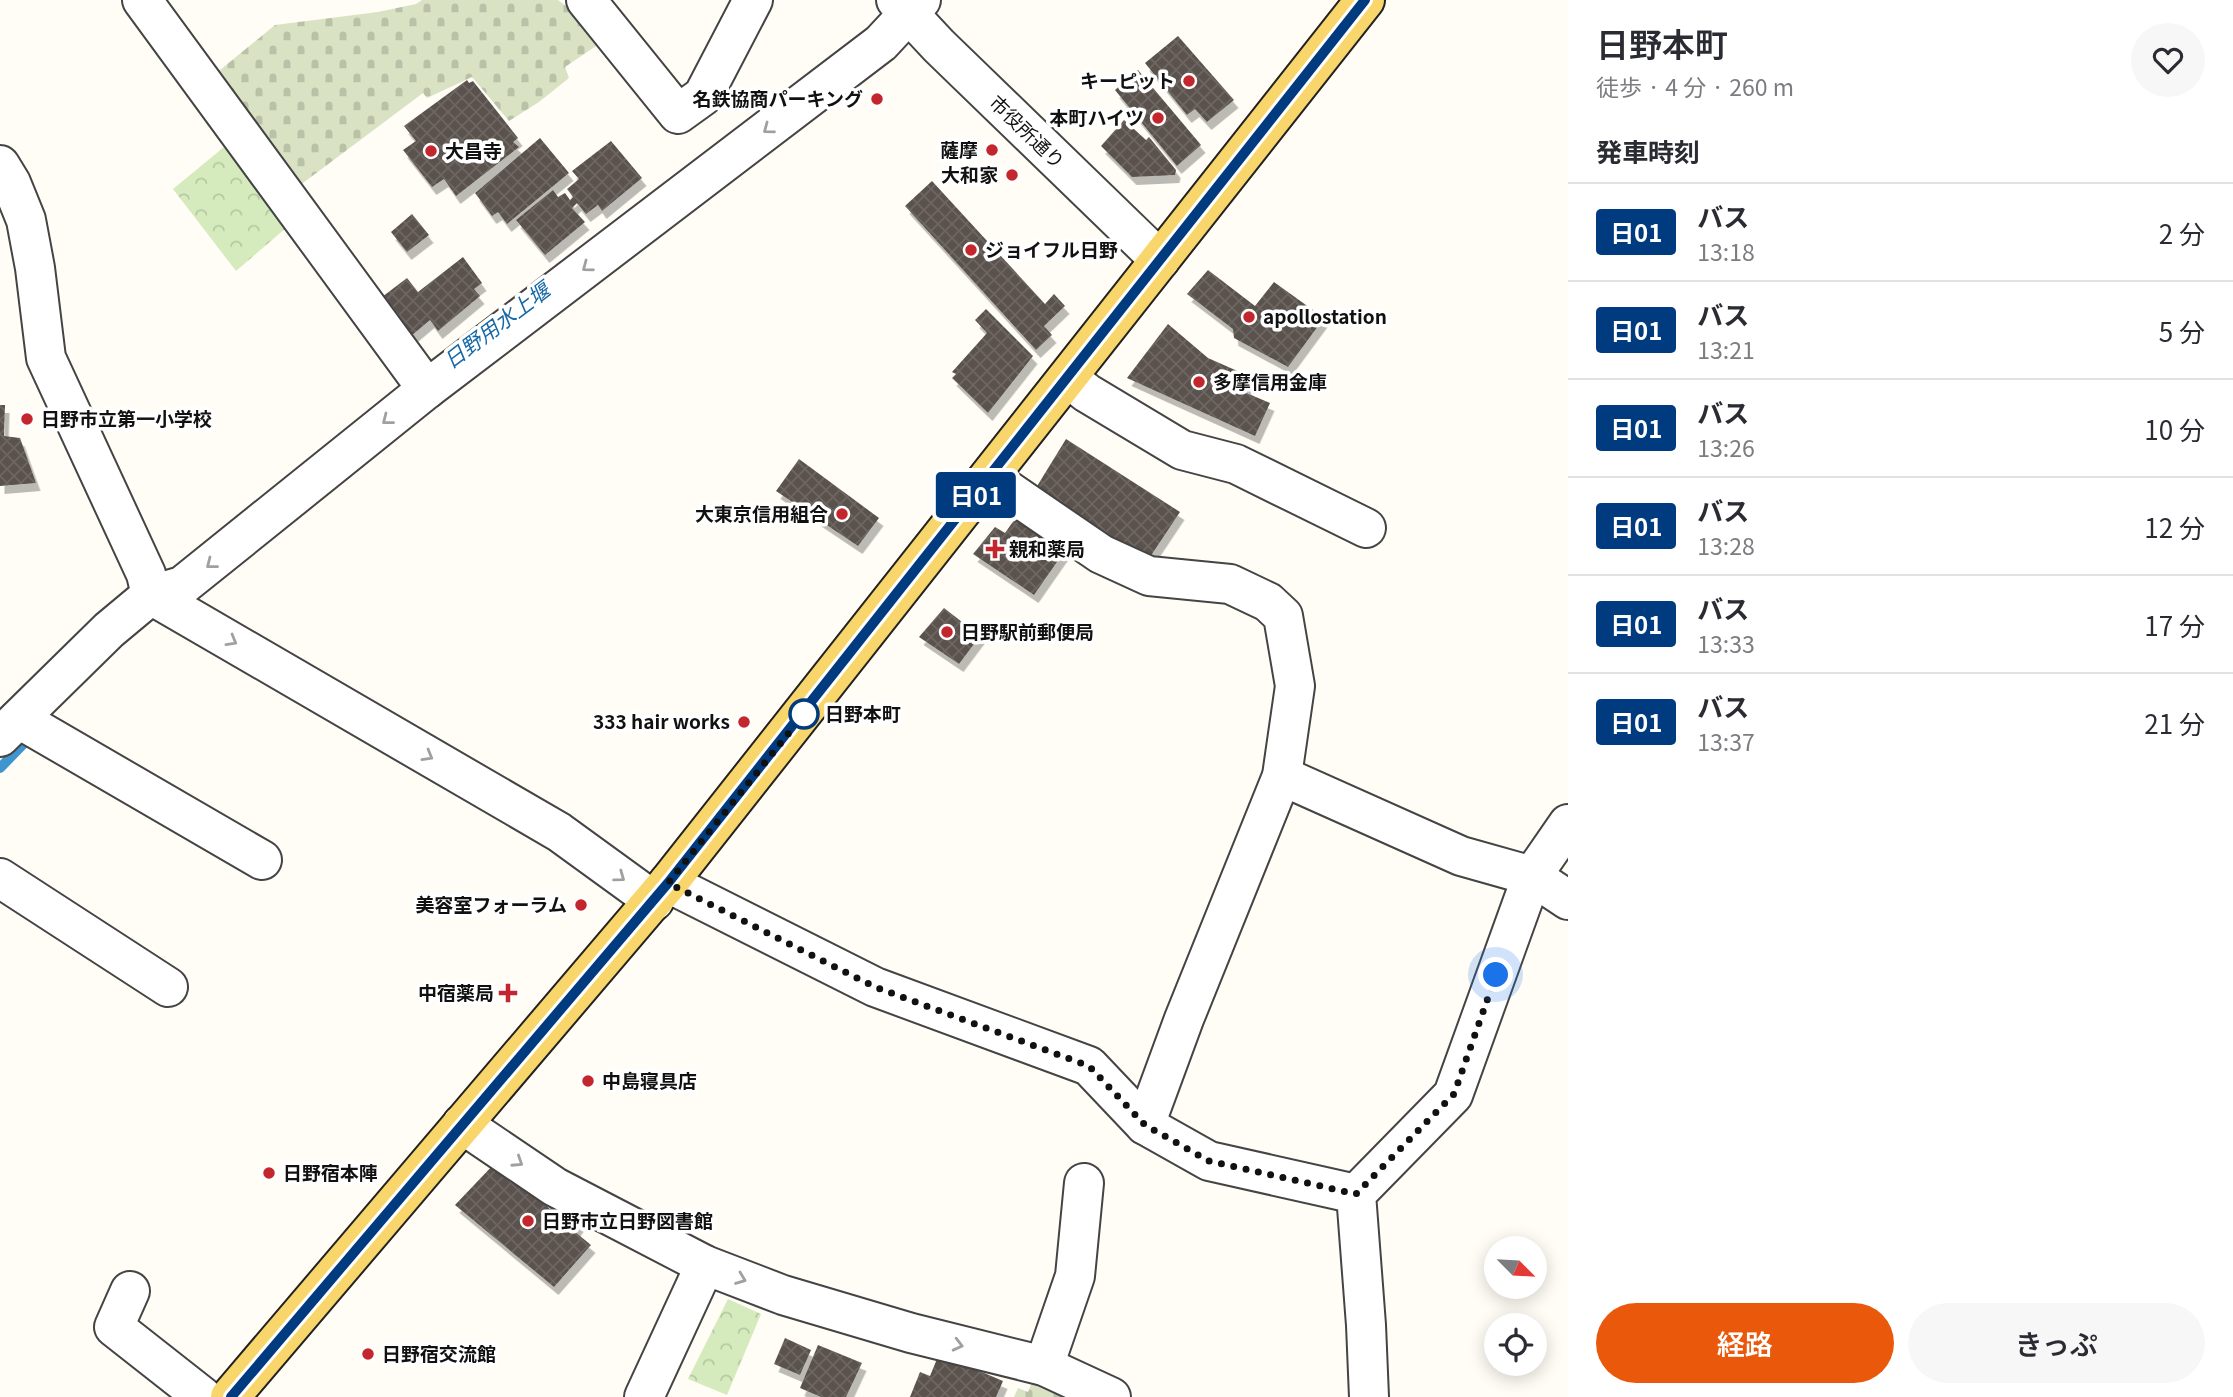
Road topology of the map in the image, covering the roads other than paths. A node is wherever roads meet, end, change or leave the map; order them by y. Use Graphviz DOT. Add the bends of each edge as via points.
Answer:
graph roads {
  1 [pos="142,0"];
  2 [pos="586,0"];
  3 [pos="753,0"];
  4 [pos="1365,0"];
  5 [pos="909,4"];
  6 [pos="0,165"];
  7 [pos="1160,260"];
  8 [pos="1068,378"];
  9 [pos="427,389"];
  10 [pos="990,478"];
  11 [pos="1366,528"];
  12 [pos="151,595"];
  13 [pos="23,729"];
  14 [pos="1282,776"];
  15 [pos="1568,824"];
  16 [pos="261,860"];
  17 [pos="1532,876"];
  18 [pos="0,878"];
  19 [pos="661,892"];
  20 [pos="1568,900"];
  21 [pos="167,987"];
  22 [pos="462,1124"];
  23 [pos="1145,1125"];
  24 [pos="1084,1183"];
  25 [pos="1356,1194"];
  26 [pos="705,1265"];
  27 [pos="130,1291"];
  28 [pos="1044,1366"];
  29 [pos="203,1397"];
  30 [pos="230,1397"];
  31 [pos="644,1397"];
  32 [pos="1111,1397"];
  33 [pos="1369,1397"];
  1 -- 9 [label="street"];
  2 -- 3 [label="street" via="678,114 703,96"];
  4 -- 7 [label="main road"];
  5 -- 7 [label="street, 市役所通り" via="939,46"];
  5 -- 9 [label="street, one-way" via="881,43"];
  6 -- 12 [label="street" via="26,220 46,358 146,574"];
  7 -- 8 [label="main road"];
  8 -- 10 [label="main road"];
  8 -- 11 [label="street" via="1182,450 1236,464"];
  9 -- 12 [label="street, one-way" via="182,586"];
  10 -- 14 [label="street" via="1101,554 1149,576 1230,584 1268,602 1283,616 1294,686"];
  10 -- 19 [label="main road"];
  12 -- 13 [label="street" via="109,630"];
  12 -- 19 [label="street, one-way"];
  13 -- 16 [label="street"];
  14 -- 17 [label="street" via="1461,856"];
  14 -- 23 [label="street"];
  15 -- 17 [label="street"];
  17 -- 20 [label="street"];
  17 -- 25 [label="street" via="1454,1094"];
  18 -- 21 [label="street"];
  19 -- 22 [label="main road"];
  19 -- 23 [label="street" via="875,987 1089,1066"];
  22 -- 26 [label="street, one-way" via="555,1187"];
  22 -- 30 [label="main road"];
  23 -- 25 [label="street" via="1209,1161"];
  24 -- 28 [label="street" via="1075,1276"];
  25 -- 33 [label="street"];
  26 -- 28 [label="street, one-way" via="911,1334"];
  26 -- 31 [label="street"];
  27 -- 29 [label="street" via="114,1327"];
  28 -- 32 [label="street"];
}
